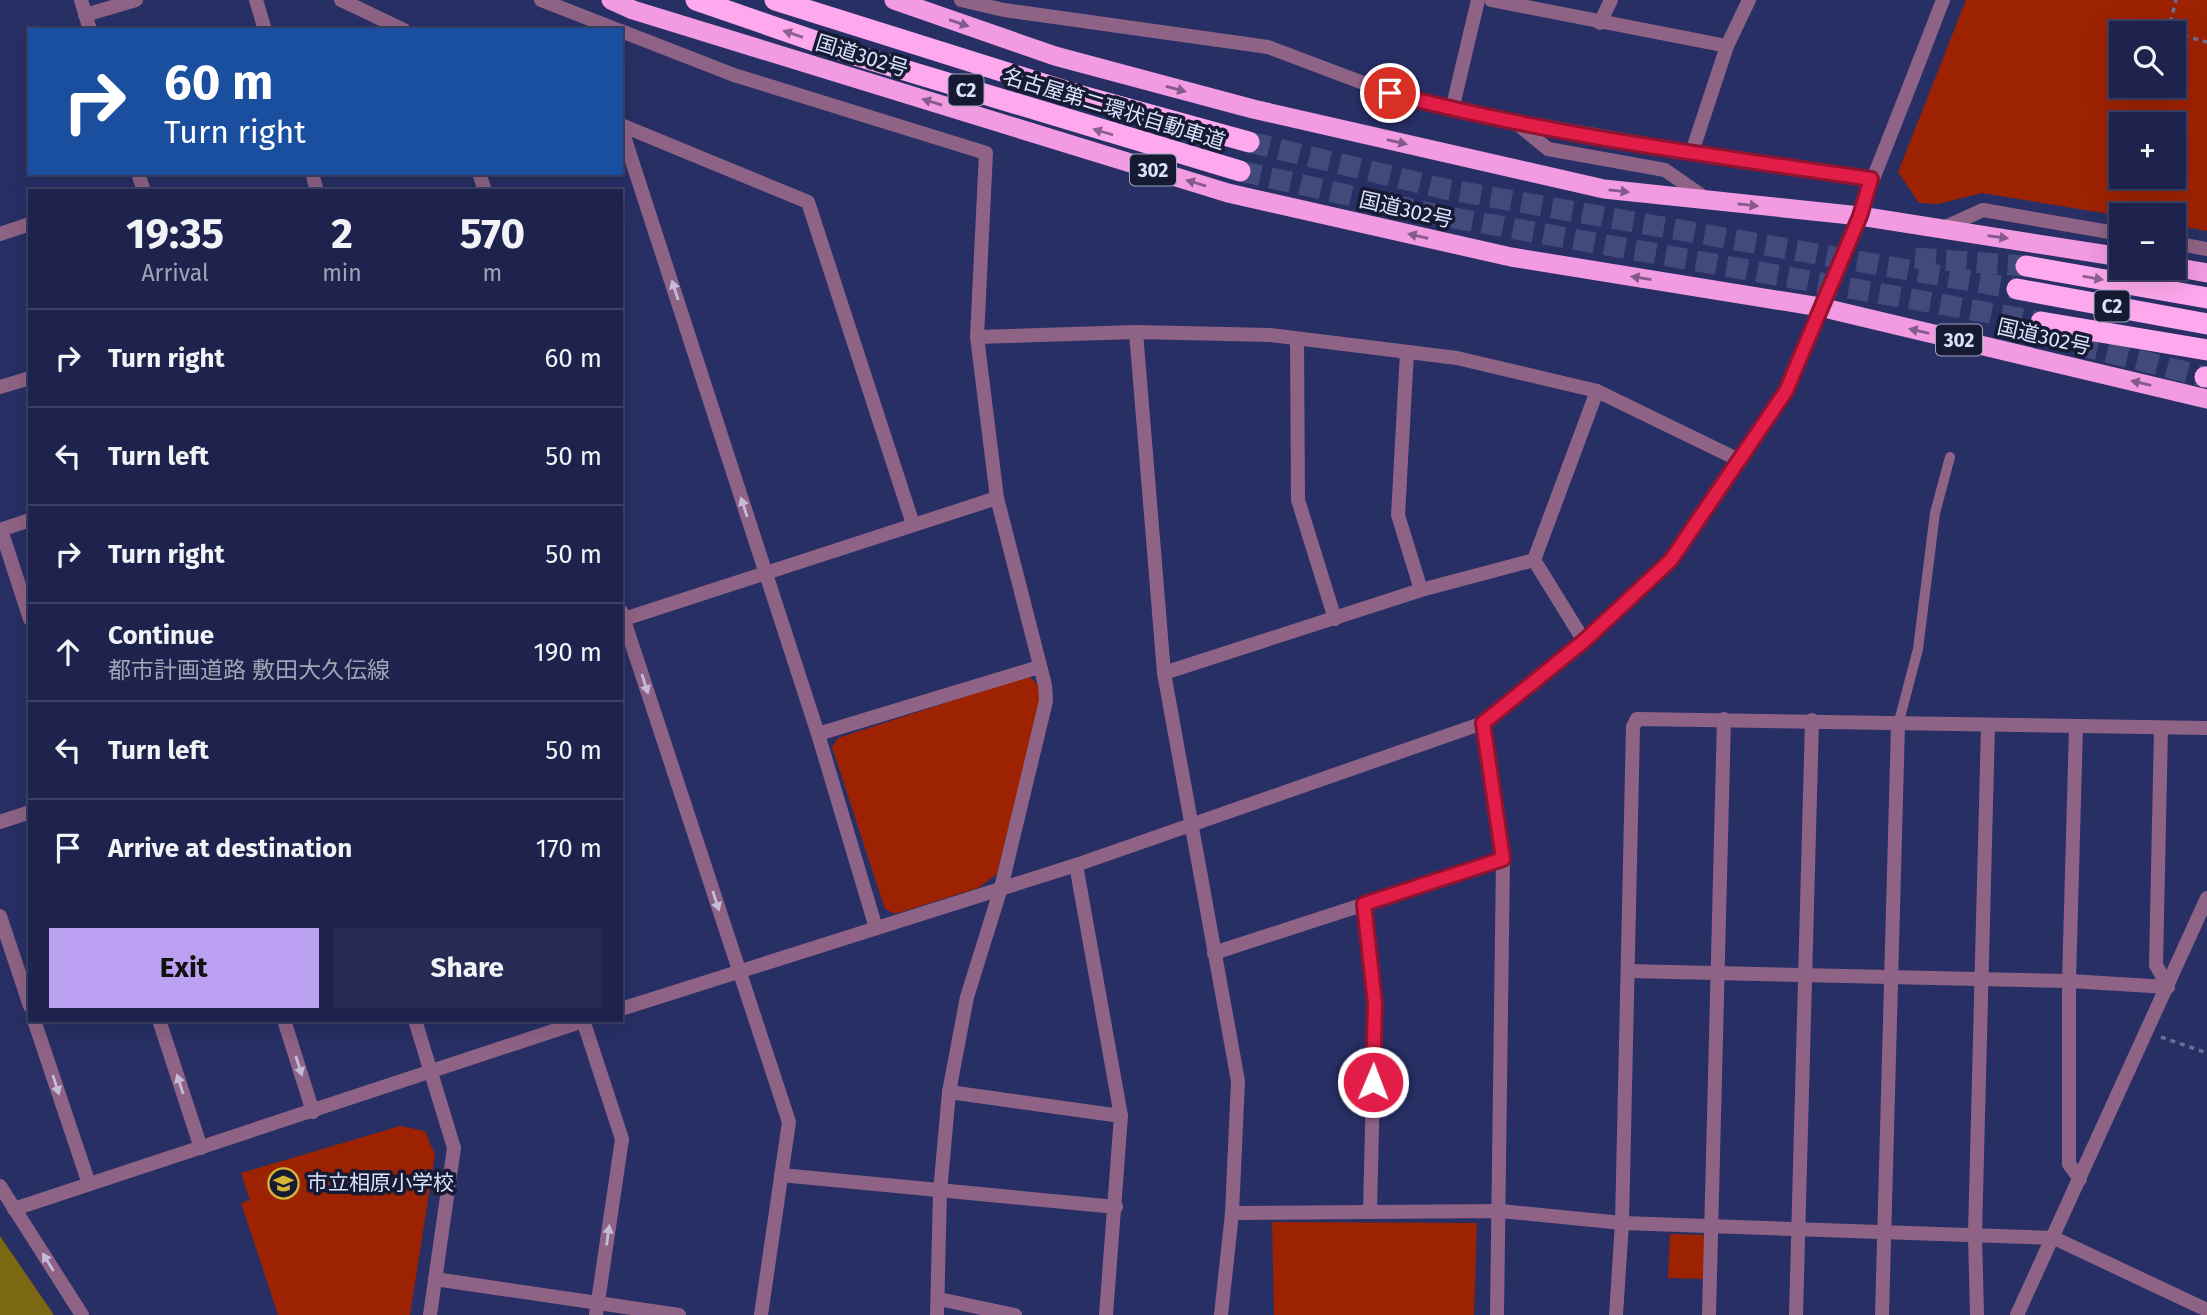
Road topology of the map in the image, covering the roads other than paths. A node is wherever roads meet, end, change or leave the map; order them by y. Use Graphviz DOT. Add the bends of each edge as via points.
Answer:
graph roads {
  1 [pos="81,0"];
  2 [pos="136,0"];
  3 [pos="256,0"];
  4 [pos="341,0"];
  5 [pos="541,0"];
  6 [pos="611,0"];
  7 [pos="696,0"];
  8 [pos="775,0"];
  9 [pos="894,0"];
  10 [pos="961,0"];
  11 [pos="1478,0"];
  12 [pos="1491,0"];
  13 [pos="1611,0"];
  14 [pos="1749,0"];
  15 [pos="1943,0"];
  16 [pos="1005,5"];
  17 [pos="85,15"];
  18 [pos="1600,23"];
  19 [pos="89,28"];
  20 [pos="264,28"];
  21 [pos="400,28"];
  22 [pos="615,28"];
  23 [pos="623,31"];
  24 [pos="1727,46"];
  25 [pos="1452,110"];
  26 [pos="1514,121"];
  27 [pos="623,127"];
  28 [pos="623,132"];
  29 [pos="1249,142"];
  30 [pos="1692,152"];
  31 [pos="1240,171"];
  32 [pos="1871,179"];
  33 [pos="1709,201"];
  34 [pos="1860,216"];
  35 [pos="28,225"];
  36 [pos="1941,229"];
  37 [pos="2109,232"];
  38 [pos="0,234"];
  39 [pos="2186,245"];
  40 [pos="2207,249"];
  41 [pos="2109,255"];
  42 [pos="2026,266"];
  43 [pos="2186,269"];
  44 [pos="2207,273"];
  45 [pos="2017,289"];
  46 [pos="2207,298"];
  47 [pos="1820,307"];
  48 [pos="2041,322"];
  49 [pos="2207,324"];
  50 [pos="1136,332"];
  51 [pos="977,337"];
  52 [pos="1297,339"];
  53 [pos="2207,350"];
  54 [pos="1407,352"];
  55 [pos="28,379"];
  56 [pos="0,387"];
  57 [pos="1597,391"];
  58 [pos="2207,399"];
  59 [pos="1950,457"];
  60 [pos="1739,460"];
  61 [pos="997,498"];
  62 [pos="28,521"];
  63 [pos="913,524"];
  64 [pos="1,530"];
  65 [pos="1534,560"];
  66 [pos="765,572"];
  67 [pos="1421,590"];
  68 [pos="28,613"];
  69 [pos="623,617"];
  70 [pos="1335,619"];
  71 [pos="623,620"];
  72 [pos="1584,641"];
  73 [pos="1039,667"];
  74 [pos="1164,673"];
  75 [pos="1724,719"];
  76 [pos="1812,720"];
  77 [pos="1483,723"];
  78 [pos="1898,724"];
  79 [pos="1987,726"];
  80 [pos="2076,726"];
  81 [pos="2161,728"];
  82 [pos="2207,728"];
  83 [pos="818,734"];
  84 [pos="28,813"];
  85 [pos="0,822"];
  86 [pos="1192,824"];
  87 [pos="1503,859"];
  88 [pos="1076,866"];
  89 [pos="1001,888"];
  90 [pos="2207,898"];
  91 [pos="1364,904"];
  92 [pos="0,916"];
  93 [pos="876,928"];
  94 [pos="1214,953"];
  95 [pos="738,971"];
  96 [pos="1628,971"];
  97 [pos="1717,973"];
  98 [pos="1803,975"];
  99 [pos="1891,977"];
  100 [pos="1983,980"];
  101 [pos="2069,981"];
  102 [pos="2168,987"];
  103 [pos="28,1000"];
  104 [pos="623,1008"];
  105 [pos="35,1022"];
  106 [pos="160,1022"];
  107 [pos="285,1022"];
  108 [pos="416,1022"];
  109 [pos="578,1022"];
  110 [pos="585,1022"];
  111 [pos="432,1072"];
  112 [pos="949,1092"];
  113 [pos="313,1112"];
  114 [pos="1121,1116"];
  115 [pos="201,1148"];
  116 [pos="781,1175"];
  117 [pos="2080,1179"];
  118 [pos="89,1184"];
  119 [pos="0,1186"];
  120 [pos="940,1192"];
  121 [pos="1116,1207"];
  122 [pos="14,1209"];
  123 [pos="1370,1211"];
  124 [pos="1501,1211"];
  125 [pos="1232,1213"];
  126 [pos="1622,1223"];
  127 [pos="1712,1227"];
  128 [pos="1797,1230"];
  129 [pos="1884,1232"];
  130 [pos="1975,1234"];
  131 [pos="2054,1238"];
  132 [pos="435,1279"];
  133 [pos="939,1300"];
  134 [pos="597,1309"];
  135 [pos="2207,1310"];
  136 [pos="82,1315"];
  137 [pos="430,1315"];
  138 [pos="679,1315"];
  139 [pos="761,1315"];
  140 [pos="937,1315"];
  141 [pos="1015,1315"];
  142 [pos="1106,1315"];
  143 [pos="1221,1315"];
  144 [pos="1497,1315"];
  145 [pos="1616,1315"];
  146 [pos="1709,1315"];
  147 [pos="1796,1315"];
  148 [pos="1882,1315"];
  149 [pos="1977,1315"];
  150 [pos="2017,1315"];
  1 -- 17 [label="street"];
  2 -- 17 [label="street"];
  3 -- 20 [label="street"];
  4 -- 21 [label="street"];
  5 -- 22 [label="street"];
  47 -- 6 [label="highway, 国道302号 / 302, one-way" via="1511,257 1228,193"];
  31 -- 7 [label="highway, 名古屋第二環状自動車道 / C2, one-way" via="871,60"];
  8 -- 29 [label="highway, 名古屋第二環状自動車道 / C2" via="1075,94"];
  9 -- 33 [label="highway, one-way" via="1055,56 1253,109 1604,189"];
  10 -- 16 [label="street"];
  11 -- 25 [label="street"];
  12 -- 18 [label="street"];
  13 -- 18 [label="street"];
  14 -- 24 [label="street"];
  15 -- 32 [label="street"];
  16 -- 25 [label="street" via="1268,47 1390,93"];
  17 -- 19 [label="street"];
  18 -- 24 [label="street"];
  23 -- 51 [label="street" via="734,75 986,153"];
  24 -- 30 [label="street"];
  25 -- 26 [label="street"];
  26 -- 30 [label="street"];
  26 -- 33 [label="street" via="1548,149 1665,170"];
  27 -- 63 [label="street" via="808,202"];
  66 -- 28 [label="street, one-way"];
  30 -- 32 [label="street"];
  32 -- 34 [label="street"];
  33 -- 34 [label="highway, one-way"];
  34 -- 36 [label="highway"];
  34 -- 47 [label="street"];
  35 -- 38 [label="street"];
  36 -- 37 [label="street" via="1983,210"];
  36 -- 41 [label="highway, one-way"];
  39 -- 40 [label="street"];
  42 -- 46 [label="highway, one-way"];
  43 -- 44 [label="highway"];
  45 -- 49 [label="highway, C2"];
  58 -- 47 [label="highway, 国道302号 / 302, one-way"];
  47 -- 60 [label="street" via="1786,391"];
  48 -- 53 [label="highway, C2"];
  50 -- 51 [label="street"];
  50 -- 52 [label="street"];
  50 -- 74 [label="street"];
  51 -- 61 [label="street"];
  52 -- 54 [label="street"];
  52 -- 70 [label="street" via="1298,500"];
  54 -- 57 [label="street" via="1457,358"];
  54 -- 67 [label="street" via="1398,515"];
  55 -- 56 [label="street"];
  57 -- 60 [label="street"];
  57 -- 65 [label="street"];
  59 -- 78 [label="lane" via="1936,513 1917,649"];
  60 -- 72 [label="street" via="1671,560"];
  61 -- 63 [label="street"];
  61 -- 73 [label="street"];
  62 -- 64 [label="street"];
  63 -- 66 [label="street"];
  64 -- 68 [label="street"];
  65 -- 67 [label="street"];
  65 -- 72 [label="street"];
  66 -- 69 [label="street"];
  66 -- 83 [label="street"];
  67 -- 70 [label="street"];
  70 -- 74 [label="street"];
  71 -- 95 [label="street, one-way"];
  72 -- 77 [label="street"];
  73 -- 83 [label="street"];
  73 -- 89 [label="street" via="1046,701 1042,727"];
  74 -- 86 [label="street"];
  75 -- 76 [label="street"];
  75 -- 96 [label="street" via="1637,719 1633,727"];
  75 -- 97 [label="street"];
  76 -- 78 [label="street"];
  76 -- 98 [label="street"];
  77 -- 86 [label="street"];
  77 -- 87 [label="street"];
  78 -- 79 [label="street"];
  78 -- 99 [label="street"];
  79 -- 80 [label="street"];
  79 -- 100 [label="street"];
  80 -- 81 [label="street"];
  80 -- 101 [label="street"];
  81 -- 82 [label="street"];
  81 -- 102 [label="street" via="2157,965"];
  83 -- 93 [label="street"];
  84 -- 85 [label="street"];
  86 -- 88 [label="street"];
  86 -- 94 [label="street"];
  87 -- 91 [label="street"];
  87 -- 124 [label="street"];
  88 -- 89 [label="street"];
  88 -- 114 [label="street"];
  89 -- 93 [label="street"];
  89 -- 112 [label="street" via="967,997"];
  90 -- 102 [label="street"];
  91 -- 94 [label="street"];
  91 -- 123 [label="street" via="1375,1004"];
  92 -- 103 [label="street"];
  93 -- 95 [label="street"];
  94 -- 125 [label="street" via="1238,1082"];
  95 -- 104 [label="street"];
  95 -- 116 [label="street" via="789,1122"];
  96 -- 97 [label="street"];
  96 -- 126 [label="street"];
  97 -- 98 [label="street"];
  97 -- 127 [label="street"];
  98 -- 99 [label="street"];
  98 -- 128 [label="street"];
  99 -- 100 [label="street"];
  99 -- 129 [label="street"];
  100 -- 101 [label="street"];
  100 -- 130 [label="street"];
  101 -- 102 [label="street"];
  101 -- 117 [label="street" via="2069,1164"];
  102 -- 117 [label="street"];
  105 -- 118 [label="street, one-way"];
  115 -- 106 [label="street, one-way"];
  107 -- 113 [label="street, one-way"];
  108 -- 111 [label="street"];
  109 -- 111 [label="street"];
  134 -- 110 [label="street, one-way" via="622,1139"];
  111 -- 113 [label="street"];
  111 -- 132 [label="street" via="454,1148"];
  112 -- 114 [label="street"];
  112 -- 120 [label="street"];
  113 -- 115 [label="street"];
  114 -- 121 [label="street"];
  115 -- 118 [label="street"];
  116 -- 120 [label="street"];
  116 -- 139 [label="street"];
  117 -- 131 [label="street"];
  118 -- 122 [label="street"];
  119 -- 122 [label="street"];
  120 -- 121 [label="street"];
  120 -- 133 [label="street"];
  121 -- 142 [label="street"];
  136 -- 122 [label="street, one-way"];
  123 -- 124 [label="street"];
  123 -- 125 [label="street"];
  124 -- 126 [label="street"];
  124 -- 144 [label="street"];
  125 -- 143 [label="street"];
  126 -- 127 [label="street"];
  126 -- 145 [label="street"];
  127 -- 128 [label="street"];
  127 -- 146 [label="street"];
  128 -- 129 [label="street"];
  128 -- 147 [label="street"];
  129 -- 130 [label="street"];
  129 -- 148 [label="street"];
  130 -- 131 [label="street"];
  130 -- 149 [label="street"];
  131 -- 135 [label="street"];
  131 -- 150 [label="street"];
  132 -- 134 [label="street"];
  132 -- 137 [label="street"];
  133 -- 140 [label="street"];
  133 -- 141 [label="street"];
  134 -- 138 [label="street"];
}
